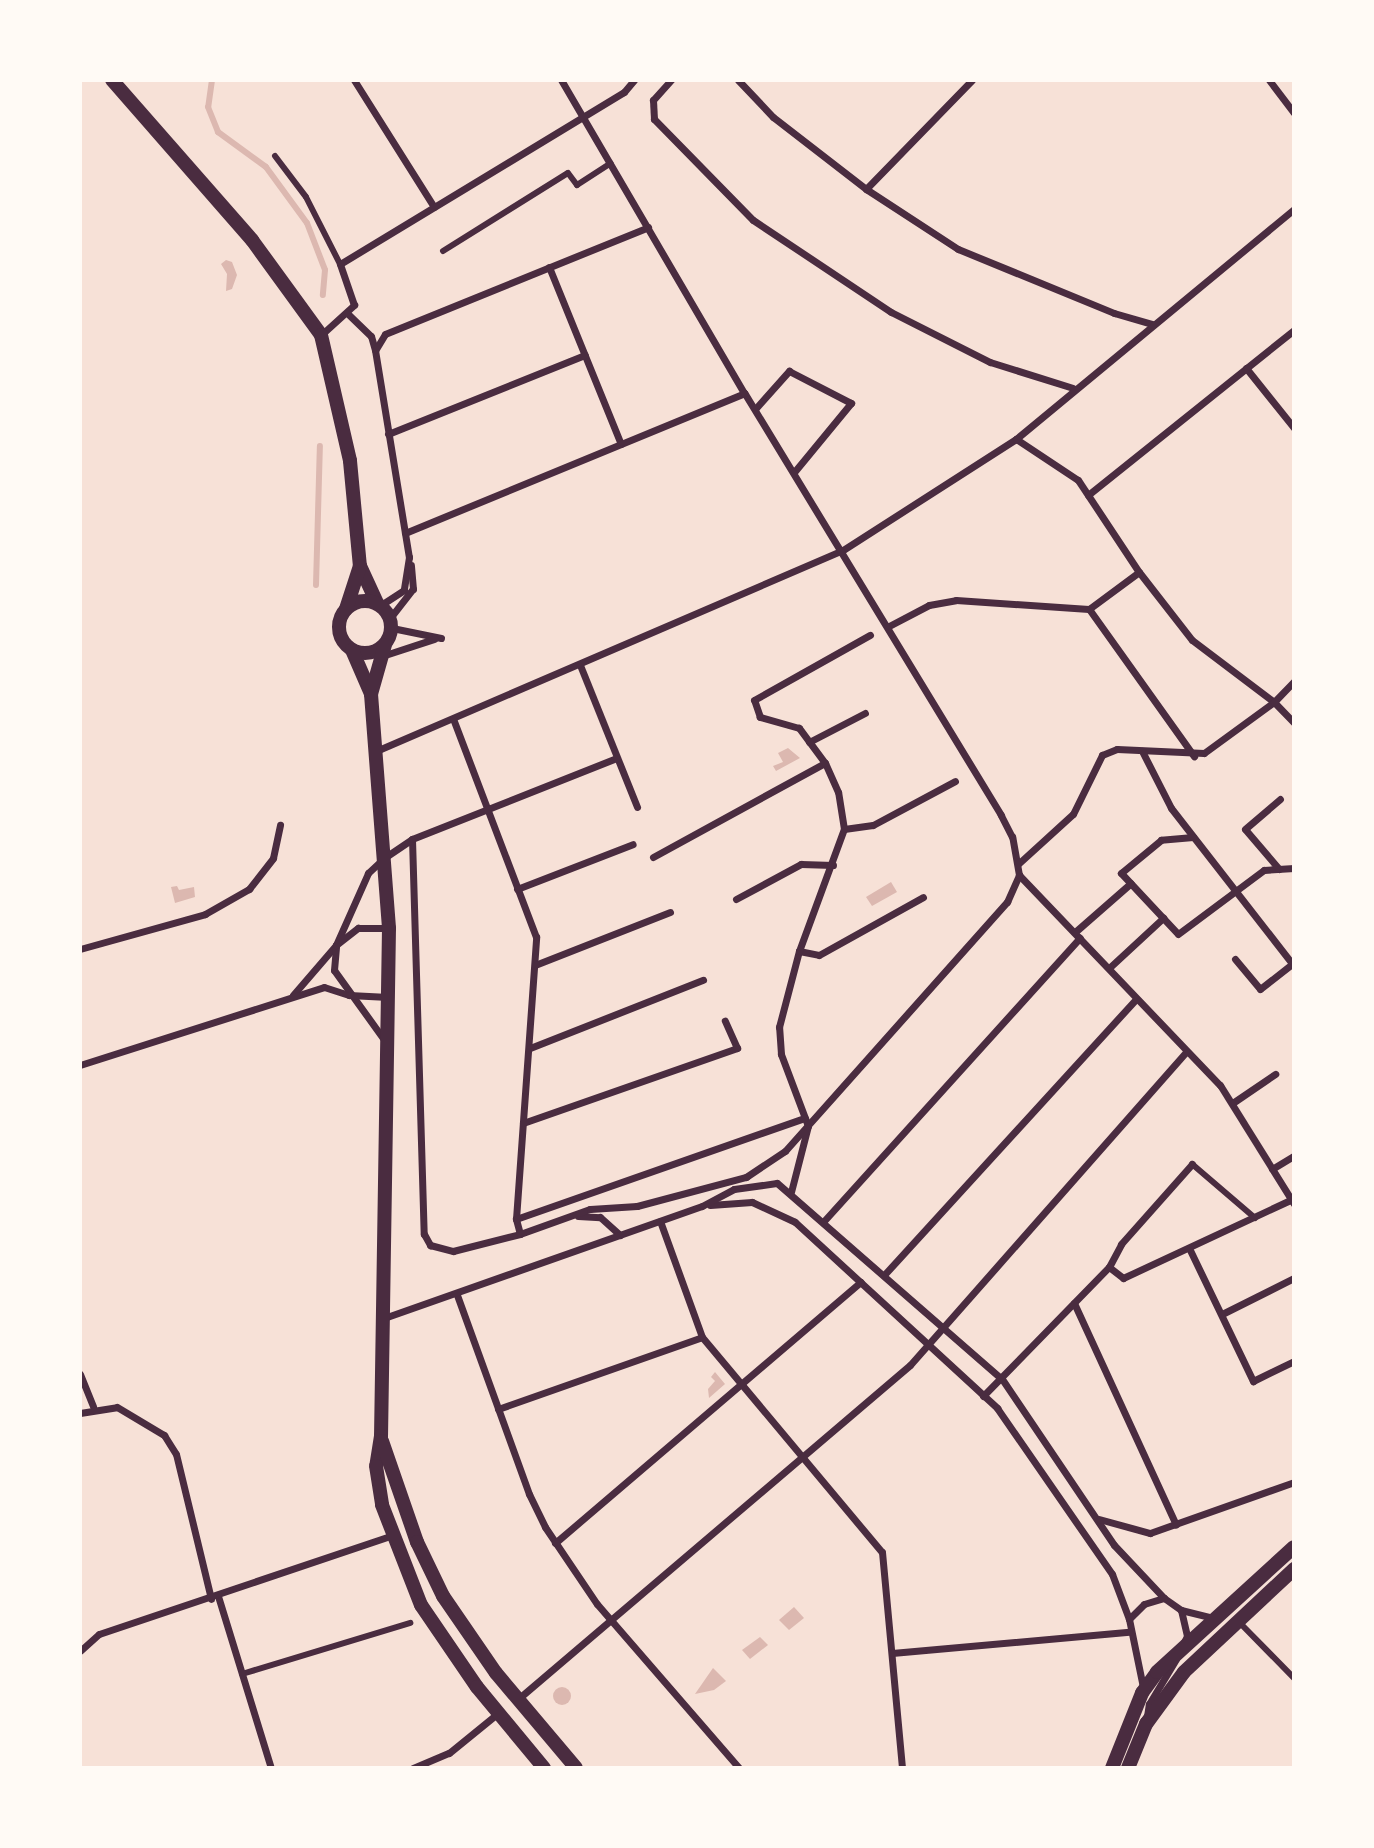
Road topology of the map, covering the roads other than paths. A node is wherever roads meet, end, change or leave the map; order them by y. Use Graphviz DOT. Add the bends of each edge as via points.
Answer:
graph roads {
  1 [pos="112,80"];
  2 [pos="354,80"];
  3 [pos="561,80"];
  4 [pos="634,80"];
  5 [pos="671,80"];
  6 [pos="738,80"];
  7 [pos="972,80"];
  8 [pos="1269,80"];
  9 [pos="1293,113"];
  10 [pos="583,115"];
  11 [pos="275,156"];
  12 [pos="611,163"];
  13 [pos="866,188"];
  14 [pos="434,207"];
  15 [pos="1292,214"];
  16 [pos="648,227"];
  17 [pos="443,251"];
  18 [pos="340,264"];
  19 [pos="548,267"];
  20 [pos="347,313"];
  21 [pos="1152,324"];
  22 [pos="1293,330"];
  23 [pos="321,335"];
  24 [pos="375,350"];
  25 [pos="584,355"];
  26 [pos="1246,368"];
  27 [pos="1073,388"];
  28 [pos="744,393"];
  29 [pos="756,408"];
  30 [pos="1293,428"];
  31 [pos="388,434"];
  32 [pos="1016,439"];
  33 [pos="621,444"];
  34 [pos="795,471"];
  35 [pos="1088,495"];
  36 [pos="405,533"];
  37 [pos="843,550"];
  38 [pos="409,557"];
  39 [pos="360,566"];
  40 [pos="1139,572"];
  41 [pos="379,604"];
  42 [pos="346,609"];
  43 [pos="1089,609"];
  44 [pos="391,623"];
  45 [pos="889,626"];
  46 [pos="870,635"];
  47 [pos="352,650"];
  48 [pos="383,651"];
  49 [pos="580,665"];
  50 [pos="1293,681"];
  51 [pos="371,694"];
  52 [pos="1275,702"];
  53 [pos="865,713"];
  54 [pos="453,719"];
  55 [pos="1293,723"];
  56 [pos="809,742"];
  57 [pos="376,751"];
  58 [pos="1142,751"];
  59 [pos="1194,755"];
  60 [pos="617,758"];
  61 [pos="825,763"];
  62 [pos="955,781"];
  63 [pos="1280,799"];
  64 [pos="636,807"];
  65 [pos="485,810"];
  66 [pos="280,825"];
  67 [pos="844,830"];
  68 [pos="1194,837"];
  69 [pos="412,839"];
  70 [pos="633,844"];
  71 [pos="653,857"];
  72 [pos="384,858"];
  73 [pos="1018,864"];
  74 [pos="833,865"];
  75 [pos="1293,868"];
  76 [pos="1279,869"];
  77 [pos="1020,875"];
  78 [pos="1131,883"];
  79 [pos="517,889"];
  80 [pos="1235,892"];
  81 [pos="923,897"];
  82 [pos="736,899"];
  83 [pos="670,912"];
  84 [pos="1163,918"];
  85 [pos="389,929"];
  86 [pos="1077,935"];
  87 [pos="336,945"];
  88 [pos="80,950"];
  89 [pos="799,951"];
  90 [pos="1235,959"];
  91 [pos="534,965"];
  92 [pos="1293,965"];
  93 [pos="1109,968"];
  94 [pos="703,980"];
  95 [pos="293,995"];
  96 [pos="349,995"];
  97 [pos="388,997"];
  98 [pos="1136,999"];
  99 [pos="725,1021"];
  100 [pos="387,1044"];
  101 [pos="530,1048"];
  102 [pos="1186,1052"];
  103 [pos="80,1065"];
  104 [pos="1275,1074"];
  105 [pos="1234,1102"];
  106 [pos="806,1122"];
  107 [pos="523,1124"];
  108 [pos="1293,1156"];
  109 [pos="1192,1164"];
  110 [pos="1272,1169"];
  111 [pos="791,1192"];
  112 [pos="1292,1202"];
  113 [pos="702,1206"];
  114 [pos="577,1216"];
  115 [pos="1255,1218"];
  116 [pos="516,1219"];
  117 [pos="660,1221"];
  118 [pos="823,1222"];
  119 [pos="520,1234"];
  120 [pos="621,1235"];
  121 [pos="1189,1248"];
  122 [pos="1109,1267"];
  123 [pos="884,1275"];
  124 [pos="1293,1278"];
  125 [pos="861,1282"];
  126 [pos="457,1295"];
  127 [pos="1074,1303"];
  128 [pos="1222,1314"];
  129 [pos="380,1319"];
  130 [pos="940,1326"];
  131 [pos="702,1337"];
  132 [pos="927,1345"];
  133 [pos="1293,1361"];
  134 [pos="80,1374"];
  135 [pos="1002,1379"];
  136 [pos="741,1383"];
  137 [pos="983,1396"];
  138 [pos="93,1407"];
  139 [pos="498,1409"];
  140 [pos="80,1413"];
  141 [pos="381,1436"];
  142 [pos="803,1454"];
  143 [pos="1293,1482"];
  144 [pos="1099,1520"];
  145 [pos="1177,1525"];
  146 [pos="391,1535"];
  147 [pos="555,1543"];
  148 [pos="1293,1546"];
  149 [pos="1293,1569"];
  150 [pos="215,1598"];
  151 [pos="1164,1598"];
  152 [pos="1181,1610"];
  153 [pos="1214,1618"];
  154 [pos="610,1619"];
  155 [pos="1129,1619"];
  156 [pos="1237,1620"];
  157 [pos="410,1623"];
  158 [pos="1129,1632"];
  159 [pos="80,1651"];
  160 [pos="1179,1651"];
  161 [pos="892,1653"];
  162 [pos="242,1674"];
  163 [pos="1293,1678"];
  164 [pos="1142,1693"];
  165 [pos="517,1699"];
  166 [pos="498,1713"];
  167 [pos="1146,1724"];
  168 [pos="271,1768"];
  169 [pos="414,1768"];
  170 [pos="544,1768"];
  171 [pos="576,1768"];
  172 [pos="739,1768"];
  173 [pos="902,1768"];
  174 [pos="1112,1768"];
  175 [pos="1128,1768"];
  1 -- 23 [label="main road" via="252,240"];
  2 -- 14 [label="street"];
  3 -- 10 [label="street"];
  4 -- 10 [label="street" via="624,92"];
  5 -- 27 [label="street" via="653,100 654,119 753,220 891,313 989,362"];
  6 -- 13 [label="street" via="774,117"];
  7 -- 13 [label="street"];
  8 -- 9 [label="street"];
  10 -- 12 [label="street"];
  10 -- 14 [label="street"];
  11 -- 18 [label="street" via="306,197"];
  12 -- 16 [label="street"];
  12 -- 17 [label="street" via="577,185 568,173"];
  13 -- 21 [label="street" via="958,249"];
  14 -- 18 [label="street"];
  15 -- 21 [label="street"];
  16 -- 19 [label="street"];
  16 -- 28 [label="street"];
  18 -- 20 [label="street" via="354,305"];
  19 -- 24 [label="street" via="385,334"];
  19 -- 25 [label="street"];
  20 -- 23 [label="street"];
  20 -- 24 [label="street" via="372,335"];
  21 -- 27 [label="street"];
  22 -- 26 [label="street"];
  23 -- 39 [label="main road" via="350,461"];
  24 -- 31 [label="street"];
  25 -- 31 [label="street"];
  25 -- 33 [label="street"];
  26 -- 30 [label="street"];
  26 -- 35 [label="street"];
  27 -- 32 [label="street"];
  28 -- 29 [label="street"];
  28 -- 33 [label="street"];
  29 -- 34 [label="street"];
  29 -- 34 [label="street" via="789,370 851,403"];
  31 -- 36 [label="street"];
  32 -- 35 [label="street" via="1078,480"];
  32 -- 37 [label="street"];
  33 -- 36 [label="street"];
  34 -- 37 [label="street"];
  35 -- 40 [label="street"];
  36 -- 38 [label="street"];
  37 -- 45 [label="street"];
  37 -- 49 [label="street"];
  38 -- 41 [label="street" via="404,590"];
  38 -- 44 [label="street" via="416,581"];
  39 -- 41 [label="main road"];
  39 -- 42 [label="main road"];
  40 -- 43 [label="street"];
  40 -- 52 [label="street" via="1192,640"];
  41 -- 42 [label="main road" via="366,600"];
  41 -- 44 [label="main road"];
  42 -- 47 [label="main road" via="339,631"];
  43 -- 45 [label="street" via="956,600 929,605"];
  43 -- 59 [label="street"];
  44 -- 48 [label="main road"];
  44 -- 48 [label="street" via="438,639"];
  45 -- 73 [label="street" via="1001,815"];
  46 -- 56 [label="street" via="754,700 760,717 799,728"];
  47 -- 48 [label="main road"];
  47 -- 51 [label="main road"];
  48 -- 51 [label="main road"];
  49 -- 54 [label="street"];
  49 -- 60 [label="street"];
  50 -- 52 [label="street"];
  51 -- 57 [label="main road"];
  52 -- 55 [label="street"];
  52 -- 59 [label="street"];
  53 -- 56 [label="street"];
  54 -- 57 [label="street"];
  54 -- 65 [label="street"];
  56 -- 61 [label="street"];
  57 -- 72 [label="main road"];
  58 -- 59 [label="street"];
  58 -- 68 [label="street" via="1171,808"];
  58 -- 73 [label="street" via="1117,749 1102,755 1073,814"];
  60 -- 64 [label="street"];
  60 -- 65 [label="street"];
  61 -- 67 [label="street" via="838,792"];
  61 -- 71 [label="street"];
  62 -- 67 [label="street" via="873,825"];
  63 -- 76 [label="street" via="1245,829"];
  65 -- 69 [label="street"];
  65 -- 79 [label="street"];
  66 -- 88 [label="street" via="273,858 249,889 205,914"];
  67 -- 74 [label="street"];
  68 -- 78 [label="street" via="1161,840 1121,873"];
  68 -- 80 [label="street"];
  69 -- 72 [label="street"];
  69 -- 119 [label="street" via="424,1234 430,1245 453,1251"];
  70 -- 79 [label="street"];
  72 -- 85 [label="main road"];
  72 -- 87 [label="street" via="368,873"];
  73 -- 77 [label="street"];
  74 -- 82 [label="street" via="801,864"];
  74 -- 89 [label="street"];
  75 -- 76 [label="street"];
  76 -- 80 [label="street" via="1265,870"];
  77 -- 86 [label="street"];
  77 -- 106 [label="street" via="1007,902"];
  78 -- 84 [label="street"];
  78 -- 86 [label="street"];
  79 -- 91 [label="street" via="536,937"];
  80 -- 84 [label="street" via="1178,934"];
  80 -- 92 [label="street"];
  81 -- 89 [label="street" via="819,955"];
  83 -- 91 [label="street"];
  84 -- 93 [label="street"];
  85 -- 87 [label="street" via="358,928"];
  85 -- 97 [label="main road"];
  86 -- 93 [label="street"];
  86 -- 118 [label="street"];
  87 -- 95 [label="street"];
  87 -- 96 [label="street" via="334,970"];
  89 -- 106 [label="street" via="779,1027 784,1064"];
  90 -- 92 [label="street" via="1260,989"];
  91 -- 101 [label="street"];
  93 -- 98 [label="street"];
  94 -- 101 [label="street"];
  95 -- 96 [label="street" via="324,987"];
  95 -- 103 [label="street" via="222,1023"];
  96 -- 97 [label="street"];
  96 -- 100 [label="street"];
  97 -- 100 [label="main road"];
  98 -- 102 [label="street"];
  98 -- 123 [label="street"];
  99 -- 107 [label="street" via="737,1048"];
  100 -- 129 [label="main road"];
  101 -- 107 [label="street"];
  102 -- 105 [label="street"];
  102 -- 130 [label="street"];
  104 -- 105 [label="street"];
  105 -- 110 [label="street"];
  106 -- 111 [label="street"];
  106 -- 114 [label="street" via="785,1151 746,1177 637,1206 590,1209"];
  106 -- 116 [label="street"];
  107 -- 116 [label="street"];
  108 -- 110 [label="street"];
  109 -- 115 [label="street"];
  109 -- 122 [label="street" via="1121,1244"];
  110 -- 112 [label="street"];
  111 -- 113 [label="street" via="777,1183 760,1183 734,1189"];
  111 -- 118 [label="street"];
  112 -- 115 [label="street"];
  113 -- 117 [label="street"];
  113 -- 125 [label="street" via="752,1202 773,1209 795,1222"];
  114 -- 119 [label="street"];
  114 -- 120 [label="street" via="600,1217"];
  115 -- 121 [label="street"];
  116 -- 119 [label="street"];
  117 -- 120 [label="street"];
  117 -- 131 [label="street"];
  118 -- 123 [label="street"];
  120 -- 126 [label="street"];
  121 -- 122 [label="street" via="1123,1278"];
  121 -- 128 [label="street"];
  122 -- 127 [label="street"];
  123 -- 130 [label="street"];
  124 -- 128 [label="street"];
  125 -- 132 [label="street"];
  125 -- 136 [label="street"];
  126 -- 129 [label="street"];
  126 -- 139 [label="street"];
  127 -- 135 [label="street"];
  127 -- 145 [label="street"];
  128 -- 133 [label="street" via="1253,1381"];
  129 -- 141 [label="main road"];
  130 -- 132 [label="street"];
  130 -- 135 [label="street"];
  131 -- 136 [label="street"];
  131 -- 139 [label="street"];
  132 -- 137 [label="street"];
  132 -- 142 [label="street"];
  134 -- 138 [label="street"];
  135 -- 137 [label="street"];
  135 -- 144 [label="street"];
  136 -- 142 [label="street"];
  136 -- 147 [label="street"];
  137 -- 155 [label="street" via="997,1408 1105,1563"];
  138 -- 140 [label="street"];
  138 -- 150 [label="street" via="128,1412 164,1435 176,1454"];
  139 -- 147 [label="street" via="529,1494"];
  141 -- 146 [label="main road" via="376,1466"];
  141 -- 165 [label="main road" via="417,1542 443,1596"];
  142 -- 154 [label="street"];
  142 -- 161 [label="street" via="882,1552"];
  143 -- 145 [label="street"];
  144 -- 145 [label="street" via="1150,1533"];
  144 -- 151 [label="street" via="1114,1545"];
  146 -- 150 [label="street"];
  146 -- 166 [label="main road" via="421,1605"];
  147 -- 154 [label="street"];
  148 -- 153 [label="main road"];
  149 -- 156 [label="main road"];
  150 -- 159 [label="street" via="99,1634"];
  150 -- 162 [label="street"];
  151 -- 152 [label="street"];
  151 -- 155 [label="street" via="1144,1604"];
  152 -- 153 [label="street"];
  152 -- 160 [label="street" via="1187,1636"];
  153 -- 160 [label="main road"];
  154 -- 165 [label="street"];
  154 -- 172 [label="street"];
  155 -- 158 [label="street"];
  156 -- 163 [label="street"];
  156 -- 167 [label="main road" via="1184,1672"];
  157 -- 162 [label="street"];
  158 -- 161 [label="street"];
  158 -- 164 [label="street" via="1140,1664"];
  160 -- 164 [label="main road"];
  160 -- 167 [label="street" via="1171,1673 1149,1704"];
  161 -- 173 [label="street"];
  162 -- 168 [label="street"];
  164 -- 174 [label="main road"];
  165 -- 171 [label="main road"];
  166 -- 169 [label="street" via="449,1753"];
  166 -- 170 [label="main road"];
  167 -- 175 [label="main road" via="1133,1745"];
}
